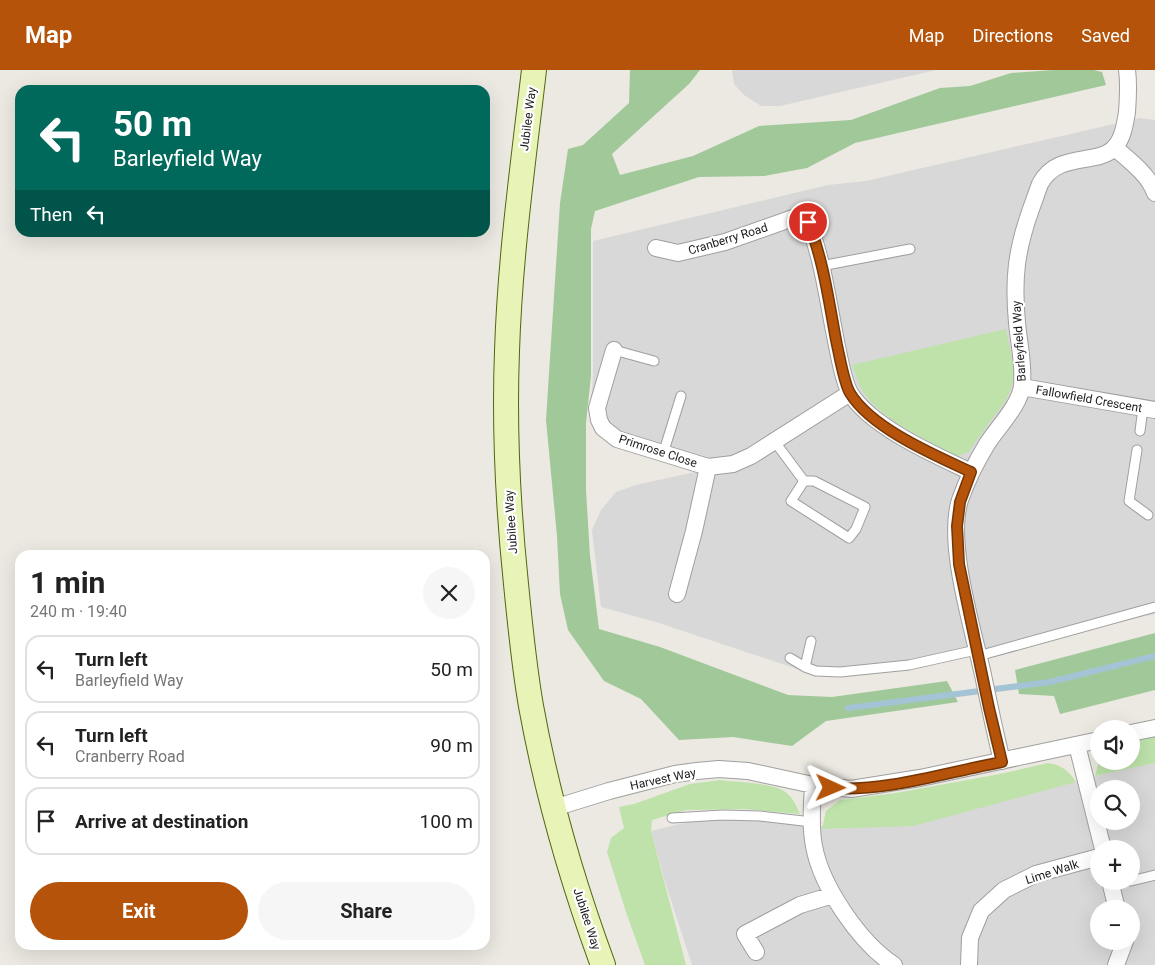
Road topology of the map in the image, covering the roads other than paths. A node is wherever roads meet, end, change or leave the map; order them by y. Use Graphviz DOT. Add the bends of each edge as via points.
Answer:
graph roads {
  1 [pos="534,70"];
  2 [pos="1126,70"];
  3 [pos="1115,148"];
  4 [pos="1155,193"];
  5 [pos="656,248"];
  6 [pos="910,249"];
  7 [pos="821,266"];
  8 [pos="614,350"];
  9 [pos="654,361"];
  10 [pos="1022,387"];
  11 [pos="850,392"];
  12 [pos="681,396"];
  13 [pos="1149,409"];
  14 [pos="1140,430"];
  15 [pos="775,442"];
  16 [pos="1137,450"];
  17 [pos="662,454"];
  18 [pos="708,467"];
  19 [pos="971,472"];
  20 [pos="804,481"];
  21 [pos="1148,516"];
  22 [pos="677,594"];
  23 [pos="1155,607"];
  24 [pos="812,641"];
  25 [pos="977,653"];
  26 [pos="790,658"];
  27 [pos="805,667"];
  28 [pos="1155,728"];
  29 [pos="1140,731"];
  30 [pos="1090,742"];
  31 [pos="1077,745"];
  32 [pos="1002,762"];
  33 [pos="813,785"];
  34 [pos="554,808"];
  35 [pos="672,818"];
  36 [pos="812,822"];
  37 [pos="1101,840"];
  38 [pos="1090,859"];
  39 [pos="1155,876"];
  40 [pos="1140,879"];
  41 [pos="833,895"];
  42 [pos="1122,950"];
  43 [pos="756,952"];
  44 [pos="888,963"];
  45 [pos="603,965"];
  46 [pos="969,965"];
  47 [pos="1116,965"];
  1 -- 34 [label="street, Jubilee Way" via="511,277 507,353 508,497 521,636"];
  2 -- 3 [label="street" via="1125,124"];
  3 -- 4 [label="street" via="1139,170"];
  3 -- 10 [label="street, Barleyfield Way" via="1108,153 1060,165 1041,183 1018,251 1016,268"];
  5 -- 7 [label="street, Cranberry Road" via="678,254 725,242 793,218 808,222"];
  6 -- 7 [label="lane"];
  7 -- 11 [label="street, Cranberry Road"];
  8 -- 9 [label="lane"];
  8 -- 17 [label="street, Primrose Close" via="597,408 599,420 616,439"];
  10 -- 13 [label="street, Fallowfield Crescent"];
  10 -- 19 [label="street, Barleyfield Way" via="1016,402"];
  11 -- 15 [label="street, Primrose Close"];
  11 -- 19 [label="street, Cranberry Road" via="877,421"];
  12 -- 17 [label="lane"];
  13 -- 14 [label="lane"];
  15 -- 18 [label="street, Primrose Close" via="733,464"];
  15 -- 20 [label="lane"];
  16 -- 21 [label="lane" via="1129,501"];
  17 -- 18 [label="street, Primrose Close"];
  18 -- 22 [label="street, Primrose Close"];
  19 -- 25 [label="street, Barleyfield Way" via="960,502 957,526 959,564"];
  20 -- 20 [label="lane" via="791,501 849,538 865,507 814,481"];
  23 -- 25 [label="lane"];
  24 -- 27 [label="lane"];
  25 -- 27 [label="lane" via="840,672"];
  25 -- 32 [label="street, Barleyfield Way"];
  26 -- 27 [label="lane"];
  28 -- 29 [label="street"];
  30 -- 31 [label="street, Harvest Way"];
  31 -- 32 [label="street, Harvest Way"];
  31 -- 37 [label="street"];
  32 -- 33 [label="street, Harvest Way" via="874,787 851,789"];
  33 -- 34 [label="street, Harvest Way" via="748,770 719,769 675,774"];
  33 -- 36 [label="street"];
  34 -- 45 [label="street, Jubilee Way" via="585,916"];
  35 -- 36 [label="lane" via="760,816"];
  36 -- 41 [label="street" via="818,863"];
  38 -- 46 [label="street, Lime Walk" via="1036,874 1004,890 981,911 970,938"];
  39 -- 40 [label="lane"];
  41 -- 43 [label="street" via="800,905 745,934"];
  41 -- 44 [label="street" via="857,929"];
  42 -- 47 [label="street"];
}
